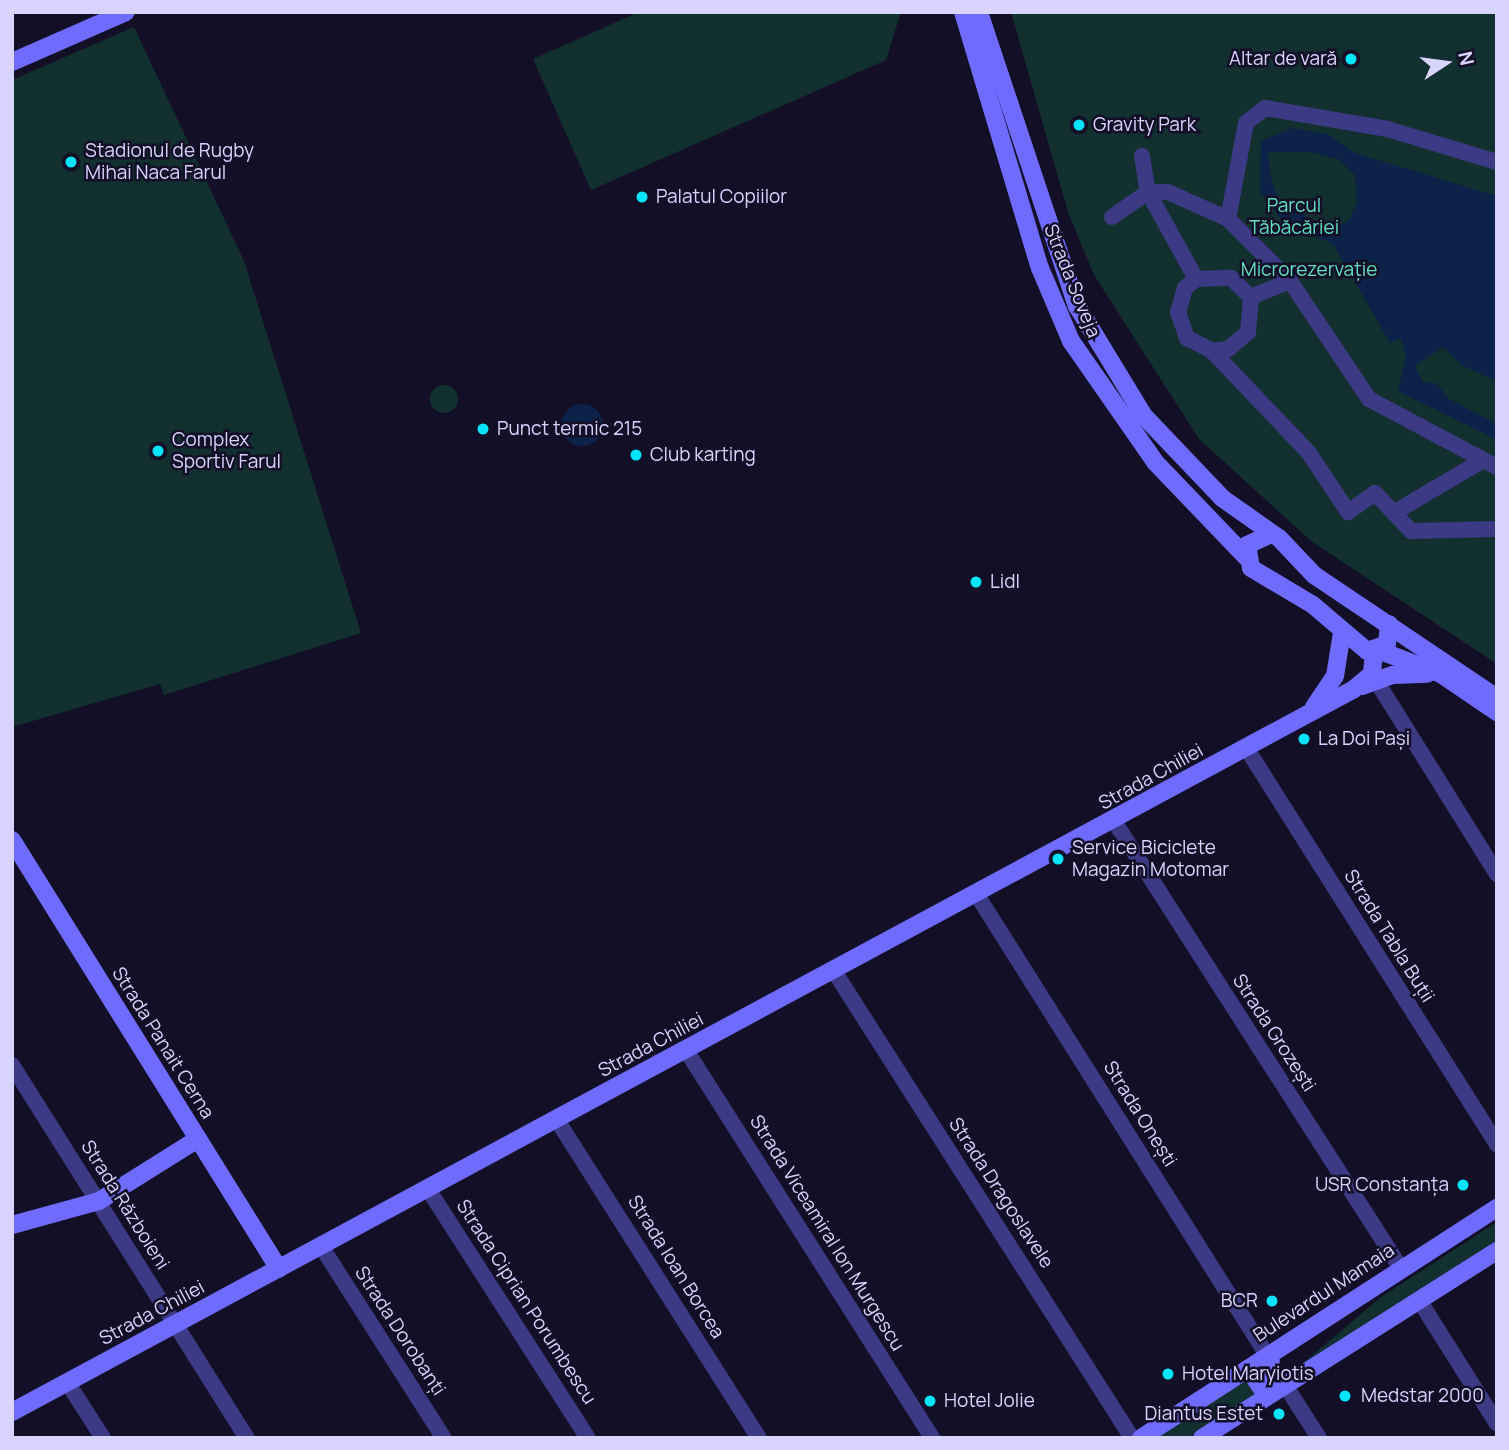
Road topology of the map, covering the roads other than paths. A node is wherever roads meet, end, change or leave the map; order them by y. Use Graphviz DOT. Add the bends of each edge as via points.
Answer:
graph roads {
  1 [pos="126,12"];
  2 [pos="963,12"];
  3 [pos="979,12"];
  4 [pos="12,62"];
  5 [pos="1142,156"];
  6 [pos="1497,162"];
  7 [pos="1148,192"];
  8 [pos="1112,217"];
  9 [pos="1228,219"];
  10 [pos="1196,278"];
  11 [pos="1290,281"];
  12 [pos="1251,297"];
  13 [pos="1212,351"];
  14 [pos="1480,462"];
  15 [pos="1497,467"];
  16 [pos="1395,512"];
  17 [pos="1497,529"];
  18 [pos="1271,534"];
  19 [pos="1246,557"];
  20 [pos="1389,624"];
  21 [pos="1342,633"];
  22 [pos="1376,651"];
  23 [pos="1441,674"];
  24 [pos="1374,677"];
  25 [pos="1497,698"];
  26 [pos="1497,712"];
  27 [pos="1309,713"];
  28 [pos="1247,749"];
  29 [pos="1114,821"];
  30 [pos="12,840"];
  31 [pos="1497,874"];
  32 [pos="977,895"];
  33 [pos="834,971"];
  34 [pos="686,1050"];
  35 [pos="12,1065"];
  36 [pos="557,1120"];
  37 [pos="198,1139"];
  38 [pos="1497,1145"];
  39 [pos="428,1189"];
  40 [pos="99,1201"];
  41 [pos="1497,1208"];
  42 [pos="12,1225"];
  43 [pos="321,1246"];
  44 [pos="1497,1251"];
  45 [pos="1400,1267"];
  46 [pos="279,1269"];
  47 [pos="1359,1292"];
  48 [pos="1419,1300"];
  49 [pos="175,1324"];
  50 [pos="1267,1355"];
  51 [pos="67,1382"];
  52 [pos="1285,1385"];
  53 [pos="1267,1396"];
  54 [pos="12,1412"];
  55 [pos="1497,1424"];
  56 [pos="103,1438"];
  57 [pos="247,1438"];
  58 [pos="444,1438"];
  59 [pos="588,1438"];
  60 [pos="759,1438"];
  61 [pos="932,1438"];
  62 [pos="1132,1438"];
  63 [pos="1141,1438"];
  64 [pos="1202,1438"];
  65 [pos="1319,1438"];
  1 -- 4 [label="main road"];
  2 -- 19 [label="main road, Strada Soveja" via="1040,268 1071,341 1155,462"];
  3 -- 18 [label="main road, Strada Soveja" via="1040,209 1097,344 1144,416 1184,460"];
  5 -- 7 [label="street"];
  6 -- 9 [label="street" via="1388,129 1265,108 1246,123"];
  7 -- 8 [label="street"];
  7 -- 9 [label="street" via="1190,198"];
  7 -- 10 [label="street"];
  9 -- 11 [label="street"];
  10 -- 12 [label="street" via="1231,278"];
  10 -- 13 [label="street" via="1180,299 1180,326 1195,346"];
  11 -- 12 [label="street"];
  11 -- 14 [label="street" via="1369,399"];
  12 -- 13 [label="street" via="1248,332 1228,349"];
  13 -- 16 [label="street" via="1309,453 1348,512 1375,493"];
  14 -- 15 [label="street"];
  14 -- 16 [label="street"];
  16 -- 17 [label="street" via="1411,531"];
  18 -- 19 [label="main road" via="1250,541"];
  18 -- 20 [label="main road, Strada Soveja" via="1325,583"];
  19 -- 21 [label="main road, Strada Soveja" via="1251,568 1305,599"];
  20 -- 22 [label="main road" via="1388,641"];
  20 -- 25 [label="main road"];
  21 -- 22 [label="main road, Strada Soveja"];
  21 -- 27 [label="main road, Strada Chiliei" via="1335,676"];
  22 -- 23 [label="main road"];
  22 -- 24 [label="main road"];
  23 -- 24 [label="main road"];
  23 -- 26 [label="main road"];
  24 -- 27 [label="main road, Strada Chiliei"];
  24 -- 31 [label="street"];
  27 -- 28 [label="main road, Strada Chiliei"];
  28 -- 29 [label="main road, Strada Chiliei"];
  28 -- 38 [label="street, Strada Tabla Buții"];
  29 -- 32 [label="main road, Strada Chiliei"];
  29 -- 45 [label="street, Strada Grozești"];
  30 -- 37 [label="main road, Strada Panait Cerna"];
  32 -- 33 [label="main road, Strada Chiliei"];
  32 -- 50 [label="street, Strada Onești"];
  33 -- 34 [label="main road, Strada Chiliei"];
  33 -- 62 [label="street, Strada Dragoslavele"];
  34 -- 36 [label="main road, Strada Chiliei"];
  34 -- 61 [label="street, Strada Viceamiral Ion Murgescu"];
  35 -- 40 [label="street, Strada Războieni"];
  36 -- 39 [label="main road, Strada Chiliei"];
  36 -- 60 [label="street, Strada Ioan Borcea"];
  37 -- 40 [label="main road"];
  37 -- 46 [label="main road, Strada Panait Cerna"];
  39 -- 43 [label="main road, Strada Chiliei"];
  39 -- 59 [label="street, Strada Ciprian Porumbescu"];
  40 -- 42 [label="main road"];
  40 -- 49 [label="street, Strada Războieni"];
  41 -- 45 [label="main road, Bulevardul Mamaia"];
  43 -- 46 [label="main road, Strada Chiliei"];
  43 -- 58 [label="street, Strada Dorobanți"];
  44 -- 48 [label="main road"];
  45 -- 47 [label="main road, Bulevardul Mamaia"];
  46 -- 49 [label="main road, Strada Chiliei"];
  47 -- 50 [label="main road, Bulevardul Mamaia"];
  47 -- 53 [label="main road" via="1327,1324 1257,1372 1257,1387"];
  48 -- 52 [label="main road"];
  48 -- 55 [label="street"];
  49 -- 51 [label="main road, Strada Chiliei"];
  49 -- 57 [label="street, Strada Războieni"];
  50 -- 63 [label="main road, Bulevardul Mamaia"];
  51 -- 54 [label="main road, Strada Chiliei"];
  51 -- 56 [label="street"];
  52 -- 53 [label="main road"];
  52 -- 65 [label="street"];
  53 -- 64 [label="main road"];
}
